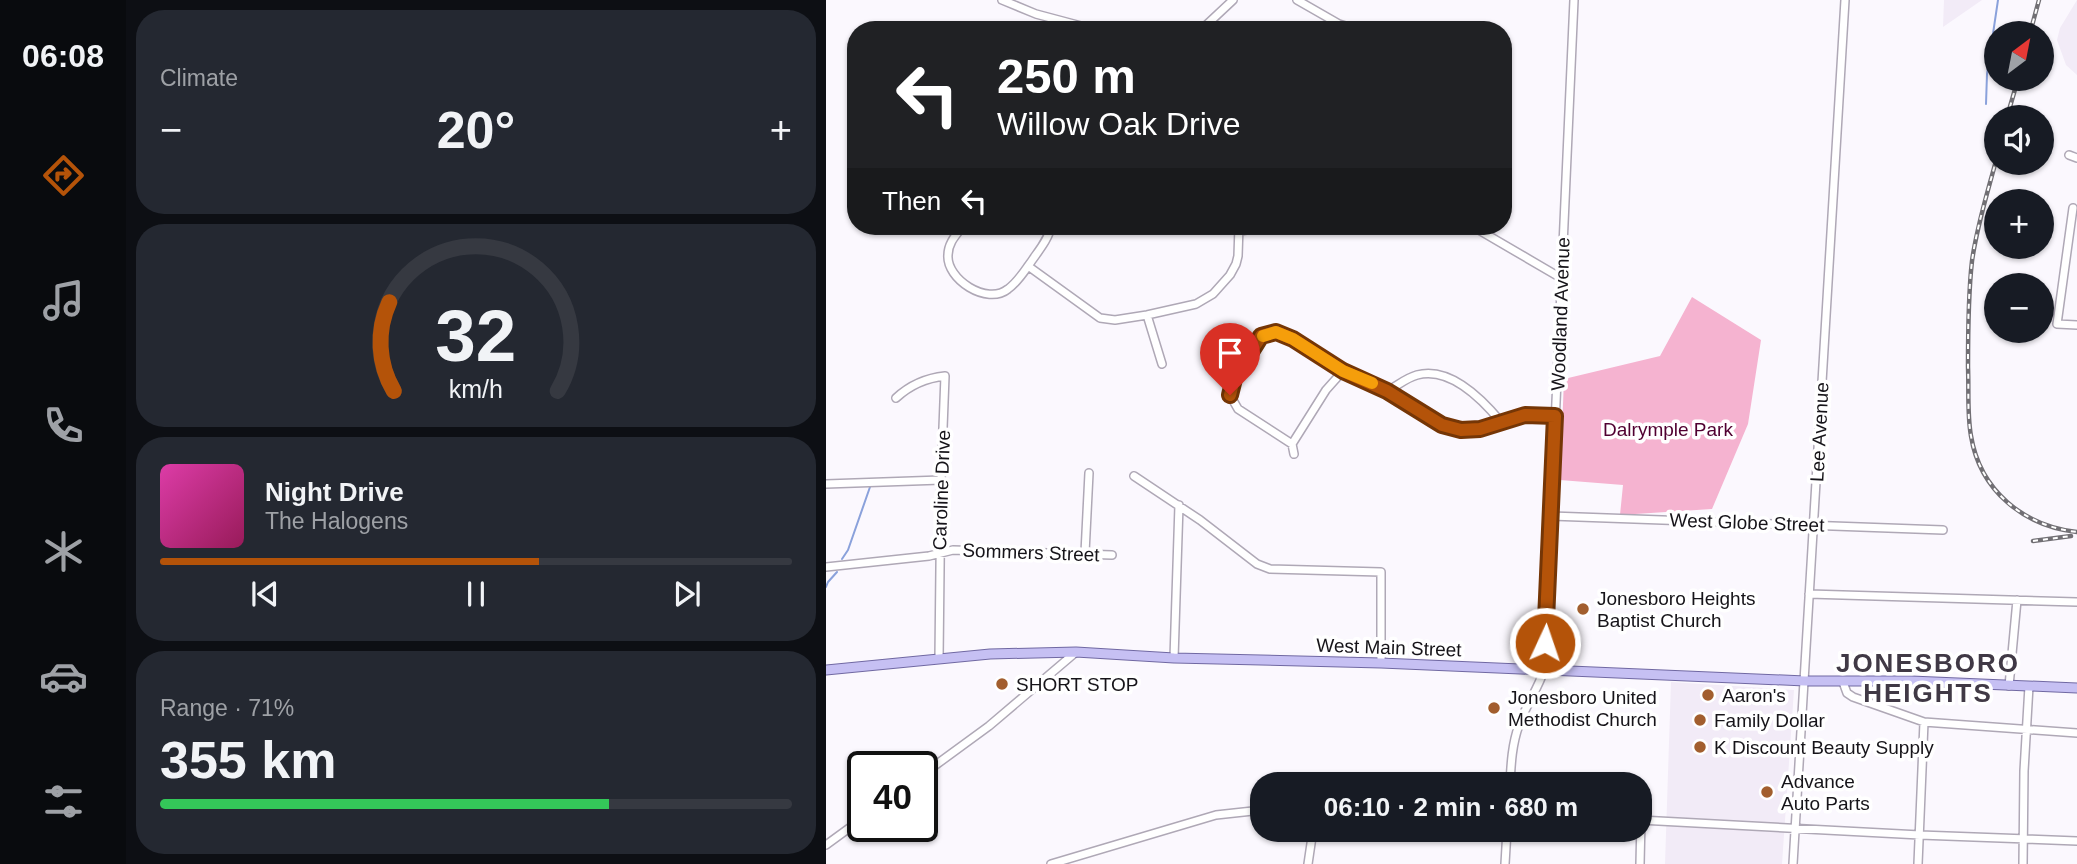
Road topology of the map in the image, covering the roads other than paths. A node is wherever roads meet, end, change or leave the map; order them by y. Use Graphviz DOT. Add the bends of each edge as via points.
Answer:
graph roads {
  1 [pos="1002,0"];
  2 [pos="1233,0"];
  3 [pos="1297,0"];
  4 [pos="1574,0"];
  5 [pos="1845,0"];
  6 [pos="1062,21"];
  7 [pos="1211,21"];
  8 [pos="1334,21"];
  9 [pos="2073,208"];
  10 [pos="956,235"];
  11 [pos="1049,235"];
  12 [pos="1238,235"];
  13 [pos="1487,235"];
  14 [pos="1028,265"];
  15 [pos="1561,278"];
  16 [pos="1147,315"];
  17 [pos="2077,325"];
  18 [pos="1162,364"];
  19 [pos="1343,371"];
  20 [pos="1387,391"];
  21 [pos="896,398"];
  22 [pos="1555,416"];
  23 [pos="1501,422"];
  24 [pos="1292,444"];
  25 [pos="1294,454"];
  26 [pos="1089,473"];
  27 [pos="1134,476"];
  28 [pos="941,480"];
  29 [pos="826,484"];
  30 [pos="1179,505"];
  31 [pos="1551,516"];
  32 [pos="1814,525"];
  33 [pos="1943,530"];
  34 [pos="940,553"];
  35 [pos="1085,554"];
  36 [pos="1112,555"];
  37 [pos="826,567"];
  38 [pos="1809,594"];
  39 [pos="2017,600"];
  40 [pos="2077,602"];
  41 [pos="1076,652"];
  42 [pos="939,658"];
  43 [pos="1174,658"];
  44 [pos="1381,663"];
  45 [pos="826,670"];
  46 [pos="1544,670"];
  47 [pos="1805,681"];
  48 [pos="1843,682"];
  49 [pos="2009,686"];
  50 [pos="2028,687"];
  51 [pos="2077,688"];
  52 [pos="1924,722"];
  53 [pos="2025,728"];
  54 [pos="2077,733"];
  55 [pos="938,763"];
  56 [pos="1511,772"];
  57 [pos="1250,811"];
  58 [pos="1652,821"];
  59 [pos="1796,829"];
  60 [pos="847,830"];
  61 [pos="1920,835"];
  62 [pos="2023,839"];
  63 [pos="2077,841"];
  64 [pos="1311,842"];
  65 [pos="1506,842"];
  66 [pos="1640,842"];
  67 [pos="826,845"];
  68 [pos="1051,864"];
  69 [pos="1308,864"];
  70 [pos="1505,864"];
  71 [pos="1640,864"];
  72 [pos="1793,864"];
  73 [pos="1918,864"];
  74 [pos="2023,864"];
  1 -- 6 [label="street"];
  2 -- 7 [label="street"];
  3 -- 8 [label="street"];
  4 -- 15 [label="street, Woodland Avenue"];
  5 -- 32 [label="street, Lee Avenue"];
  9 -- 17 [label="street" via="2057,324"];
  10 -- 14 [label="street" via="947,258 951,270 981,294 1007,291"];
  11 -- 14 [label="street"];
  12 -- 16 [label="street" via="1236,264 1213,294 1196,304"];
  13 -- 15 [label="street"];
  14 -- 16 [label="street" via="1100,318"];
  15 -- 22 [label="street, Woodland Avenue"];
  16 -- 18 [label="street"];
  19 -- 20 [label="street"];
  19 -- 24 [label="street"];
  19 -- 24 [label="street" via="1293,339 1276,332 1261,336 1234,379 1230,395 1238,409"];
  20 -- 23 [label="street" via="1442,425 1461,430"];
  20 -- 23 [label="street" via="1418,374 1445,377 1484,401"];
  21 -- 28 [label="street, Caroline Drive" via="919,382 945,376"];
  22 -- 23 [label="street" via="1525,415"];
  22 -- 31 [label="street, Woodland Avenue"];
  24 -- 25 [label="street"];
  26 -- 35 [label="street"];
  27 -- 30 [label="street"];
  28 -- 29 [label="street"];
  28 -- 34 [label="street, Caroline Drive"];
  30 -- 43 [label="street"];
  30 -- 44 [label="street" via="1237,551 1270,569 1381,572"];
  31 -- 32 [label="street, West Globe Street"];
  31 -- 46 [label="street, Woodland Avenue"];
  32 -- 33 [label="street, West Globe Street"];
  32 -- 38 [label="street, Lee Avenue"];
  34 -- 35 [label="street, Sommers Street"];
  34 -- 37 [label="street, Sommers Street"];
  34 -- 42 [label="street, Caroline Drive"];
  35 -- 36 [label="street, Sommers Street"];
  38 -- 39 [label="street"];
  38 -- 47 [label="street, Lee Avenue"];
  39 -- 40 [label="street"];
  39 -- 49 [label="street"];
  41 -- 42 [label="main road, West Main Street"];
  41 -- 43 [label="main road, West Main Street"];
  41 -- 55 [label="street"];
  42 -- 45 [label="main road, West Main Street"];
  43 -- 44 [label="main road, West Main Street"];
  44 -- 46 [label="main road, West Main Street"];
  46 -- 47 [label="main road, West Main Street"];
  46 -- 56 [label="street" via="1519,725"];
  47 -- 48 [label="main road, West Main Street"];
  47 -- 59 [label="street, Lee Avenue"];
  48 -- 49 [label="main road, West Main Street"];
  48 -- 52 [label="street" via="1853,697"];
  49 -- 50 [label="main road, West Main Street"];
  50 -- 51 [label="main road, West Main Street"];
  50 -- 53 [label="street"];
  52 -- 53 [label="street"];
  52 -- 61 [label="street"];
  53 -- 54 [label="street"];
  53 -- 62 [label="street"];
  57 -- 68 [label="street" via="1216,815"];
  58 -- 59 [label="street"];
  59 -- 61 [label="street"];
  59 -- 72 [label="street, Lee Avenue"];
  60 -- 67 [label="street"];
  61 -- 62 [label="street"];
  61 -- 73 [label="street"];
  62 -- 63 [label="street"];
  62 -- 74 [label="street"];
  64 -- 69 [label="street"];
  65 -- 70 [label="street"];
  66 -- 71 [label="street"];
}
